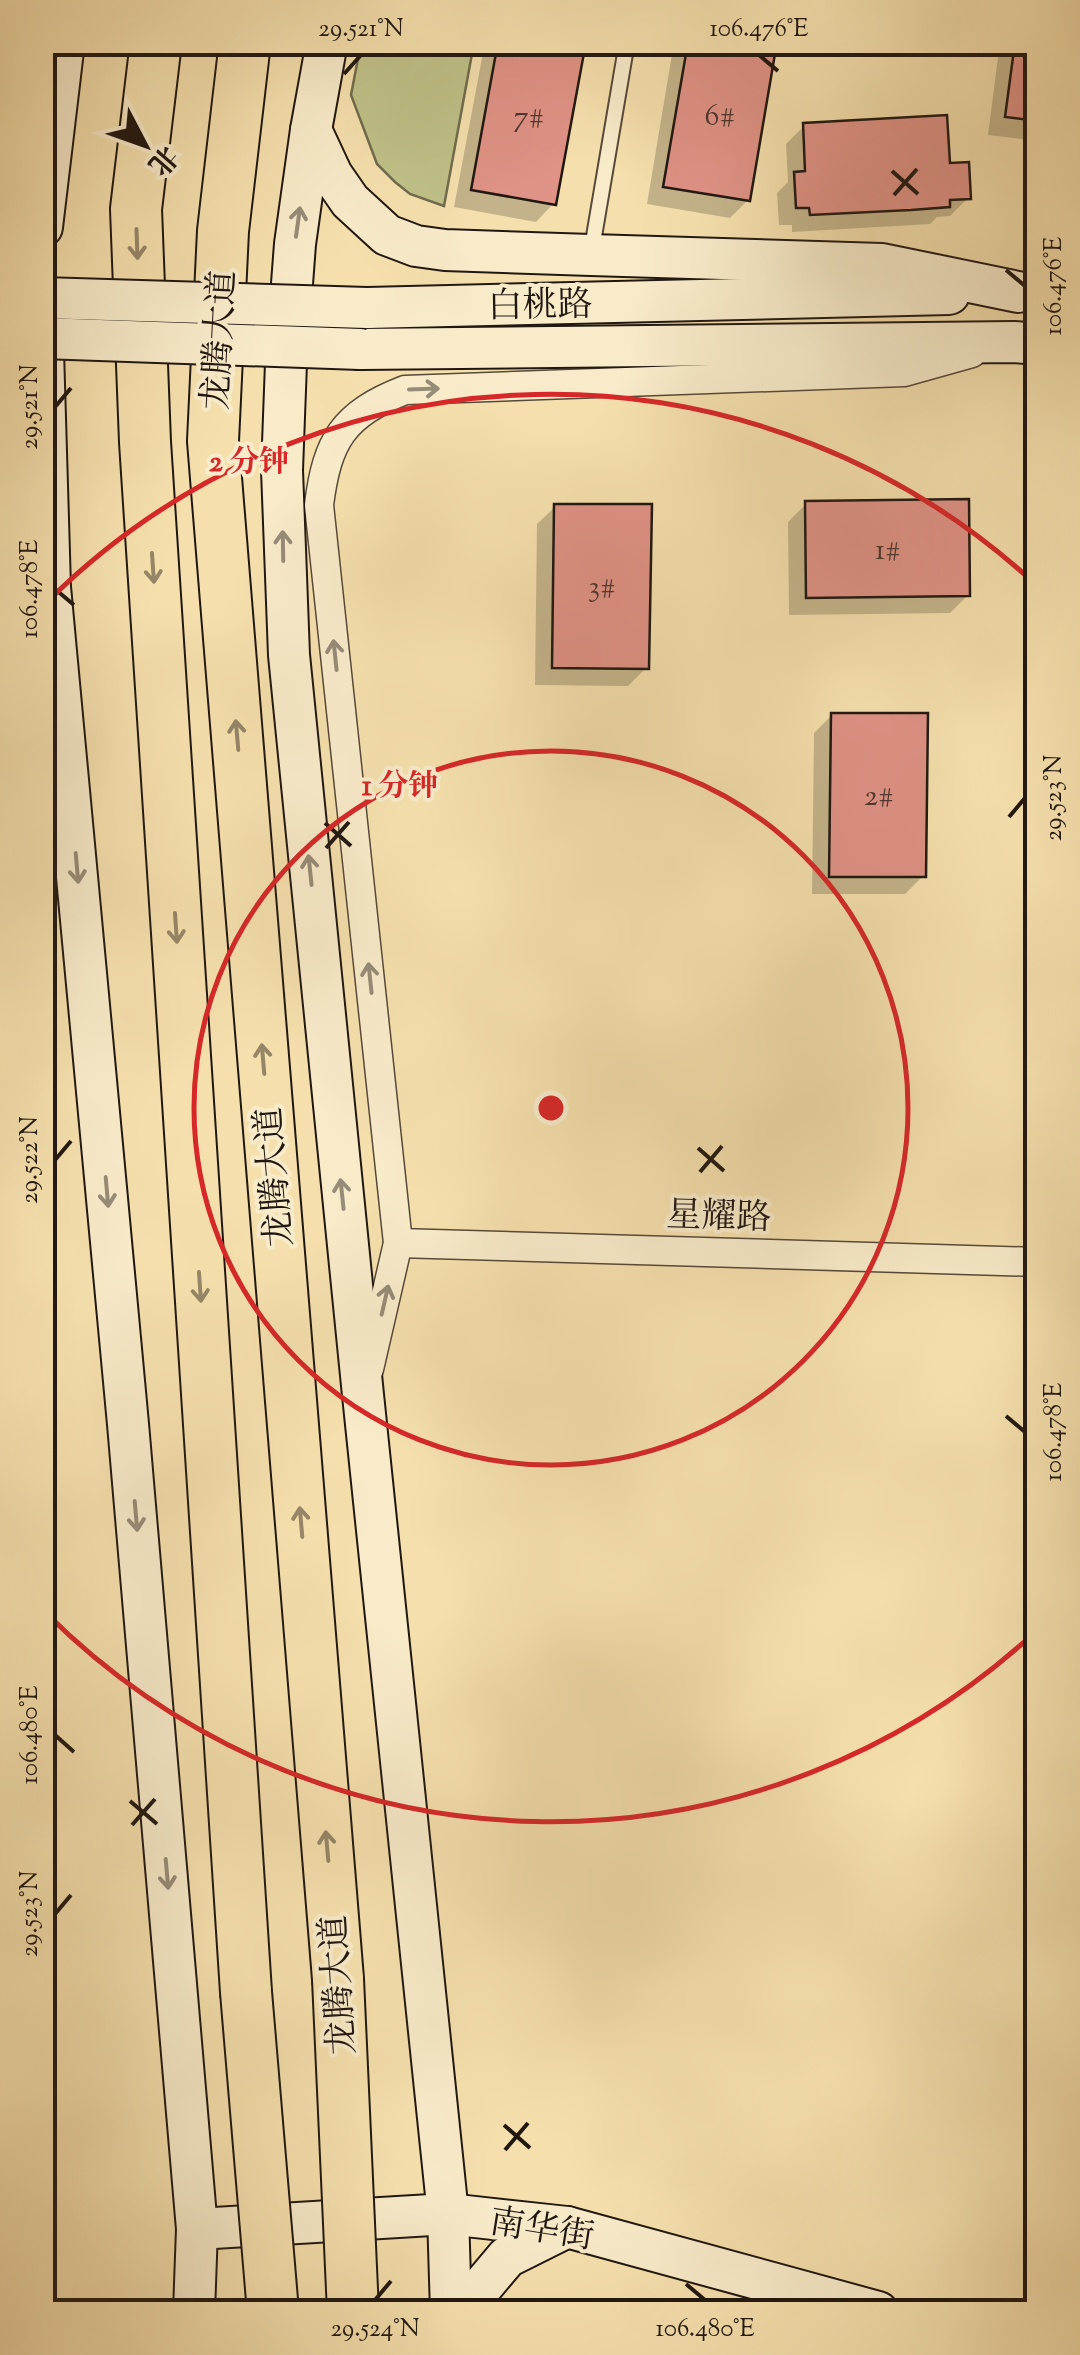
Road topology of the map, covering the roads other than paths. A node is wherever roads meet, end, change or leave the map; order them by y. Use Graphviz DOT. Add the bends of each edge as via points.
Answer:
graph roads {
  1 [pos="64,42"];
  2 [pos="156,42"];
  3 [pos="245,42"];
  4 [pos="327,42"];
  5 [pos="627,42"];
  6 [pos="311,130"];
  7 [pos="46,167"];
  8 [pos="42,228"];
  9 [pos="591,255"];
  10 [pos="1028,294"];
  11 [pos="42,298"];
  12 [pos="42,317"];
  13 [pos="42,338"];
  14 [pos="1026,343"];
  15 [pos="45,460"];
  16 [pos="398,1242"];
  17 [pos="1038,1262"];
  18 [pos="362,1395"];
  19 [pos="252,2074"];
  20 [pos="448,2214"];
  21 [pos="197,2228"];
  22 [pos="567,2228"];
  23 [pos="194,2312"];
  24 [pos="241,2312"];
  25 [pos="273,2312"];
  26 [pos="354,2312"];
  27 [pos="451,2312"];
  28 [pos="469,2312"];
  29 [pos="878,2312"];
  1 -- 7 [label="main road"];
  2 -- 19 [label="highway, 龙腾大道, one-way, bridge" via="136,209 144,442"];
  26 -- 3 [label="highway, 龙腾大道, one-way, bridge" via="338,1978 213,441 223,231"];
  4 -- 6 [label="main road"];
  5 -- 9 [label="lane"];
  6 -- 9 [label="main road" via="350,201 386,236 445,250"];
  18 -- 6 [label="main road, one-way" via="284,564 286,363"];
  7 -- 8 [label="main road"];
  9 -- 10 [label="main road" via="882,264"];
  10 -- 11 [label="main road, 白桃路, bridge" via="367,308"];
  12 -- 15 [label="main road"];
  13 -- 14 [label="main road, 白桃路, bridge" via="360,349"];
  16 -- 14 [label="street, one-way" via="319,505 333,444 353,418 405,390 904,372"];
  15 -- 21 [label="main road, one-way" via="50,587"];
  16 -- 17 [label="street, 星耀路"];
  18 -- 16 [label="street, one-way"];
  18 -- 20 [label="main road"];
  19 -- 24 [label="highway, bridge"];
  19 -- 25 [label="highway, 龙腾大道, bridge"];
  20 -- 21 [label="main road, 南华街"];
  20 -- 22 [label="main road, 南华街"];
  20 -- 27 [label="main road"];
  21 -- 23 [label="main road"];
  22 -- 28 [label="main road" via="507,2257"];
  22 -- 29 [label="main road, 南华街"];
}
